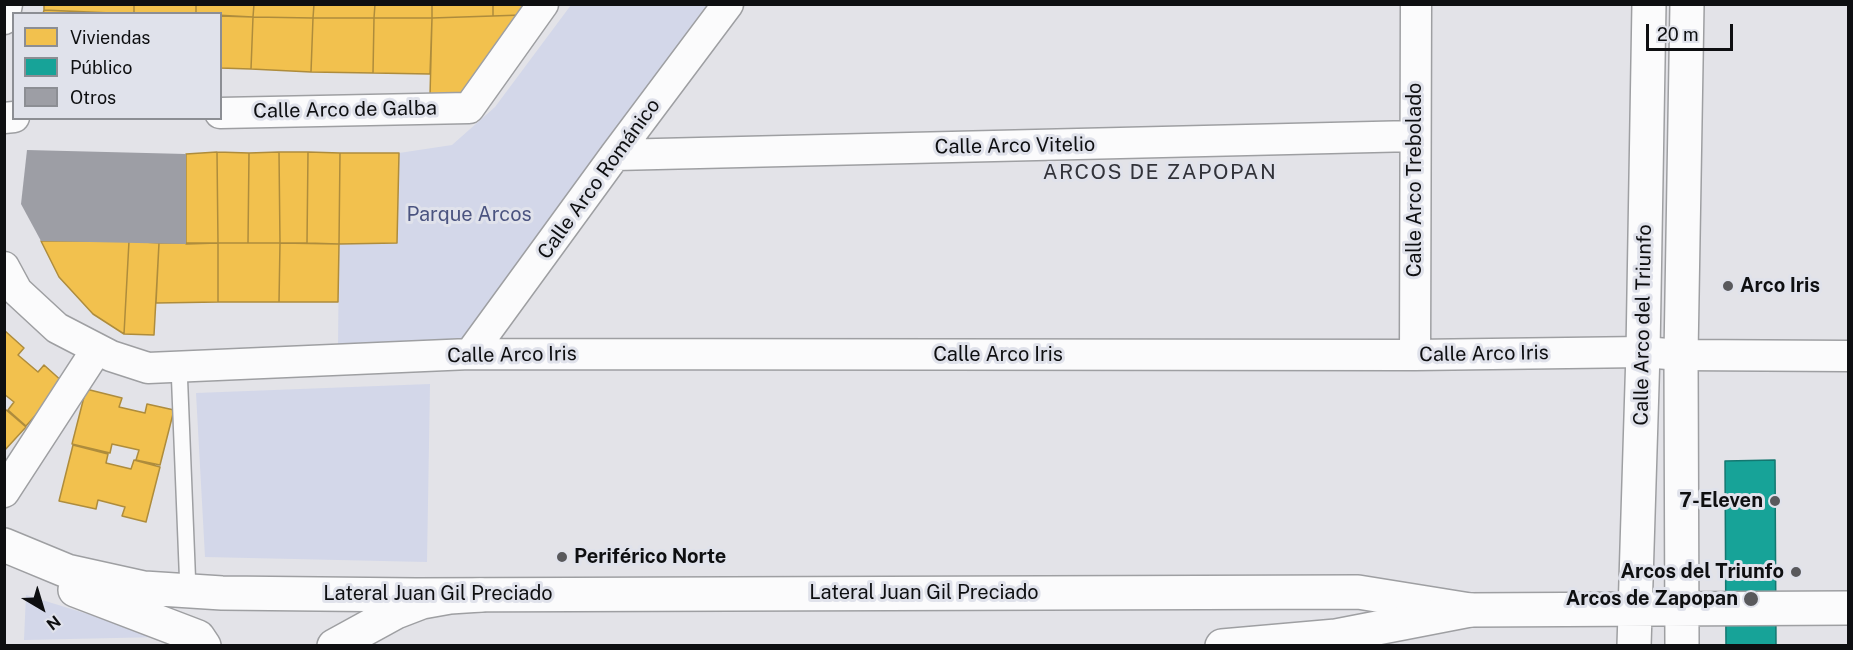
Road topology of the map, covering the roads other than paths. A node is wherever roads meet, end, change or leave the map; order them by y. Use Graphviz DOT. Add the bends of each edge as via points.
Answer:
graph roads {
  1 [pos="7,4"];
  2 [pos="543,4"];
  3 [pos="728,4"];
  4 [pos="1416,4"];
  5 [pos="1649,4"];
  6 [pos="1687,4"];
  7 [pos="4,19"];
  8 [pos="222,113"];
  9 [pos="1416,136"];
  10 [pos="615,155"];
  11 [pos="9,286"];
  12 [pos="97,349"];
  13 [pos="1643,352"];
  14 [pos="470,354"];
  15 [pos="1681,355"];
  16 [pos="1415,356"];
  17 [pos="1848,356"];
  18 [pos="179,366"];
  19 [pos="4,492"];
  20 [pos="12,549"];
  21 [pos="188,591"];
  22 [pos="481,595"];
  23 [pos="1848,608"];
  24 [pos="1682,609"];
  25 [pos="1470,610"];
  26 [pos="1635,610"];
  27 [pos="204,645"];
  28 [pos="334,645"];
  29 [pos="1222,645"];
  30 [pos="1634,645"];
  31 [pos="1682,645"];
  1 -- 7 [label="street"];
  2 -- 8 [label="street, Calle Arco de Galba" via="469,108"];
  3 -- 10 [label="street, Calle Arco Románico"];
  4 -- 9 [label="street, Calle Arco Trebolado"];
  5 -- 13 [label="main road, Calle Arco del Triunfo"];
  6 -- 15 [label="main road, Calle Arco del Triunfo"];
  9 -- 10 [label="street, Calle Arco Vitelio"];
  9 -- 16 [label="street, Calle Arco Trebolado"];
  10 -- 14 [label="street, Calle Arco Románico"];
  11 -- 12 [label="street" via="57,328"];
  12 -- 18 [label="street, Calle Arco Iris" via="148,368"];
  12 -- 19 [label="street"];
  13 -- 15 [label="street, Calle Arco Iris"];
  13 -- 16 [label="street, Calle Arco Iris"];
  13 -- 26 [label="main road, Calle Arco del Triunfo"];
  14 -- 16 [label="street, Calle Arco Iris"];
  14 -- 18 [label="street, Calle Arco Iris"];
  15 -- 17 [label="street, Calle Arco Iris"];
  15 -- 24 [label="main road, Calle Arco del Triunfo"];
  18 -- 21 [label="lane"];
  20 -- 21 [label="main road, Lateral Juan Gil Preciado" via="67,571 133,585"];
  20 -- 27 [label="main road" via="47,579 198,637"];
  21 -- 22 [label="main road, Lateral Juan Gil Preciado"];
  22 -- 25 [label="main road, Lateral Juan Gil Preciado" via="1358,592"];
  22 -- 28 [label="main road" via="422,602"];
  23 -- 24 [label="main road, Lateral Juan Gil Preciado"];
  24 -- 26 [label="main road, Lateral Juan Gil Preciado"];
  24 -- 31 [label="main road, Calle Arco del Triunfo"];
  25 -- 26 [label="main road, Lateral Juan Gil Preciado"];
  25 -- 29 [label="main road" via="1336,636"];
  26 -- 30 [label="main road, Calle Arco del Triunfo"];
}
